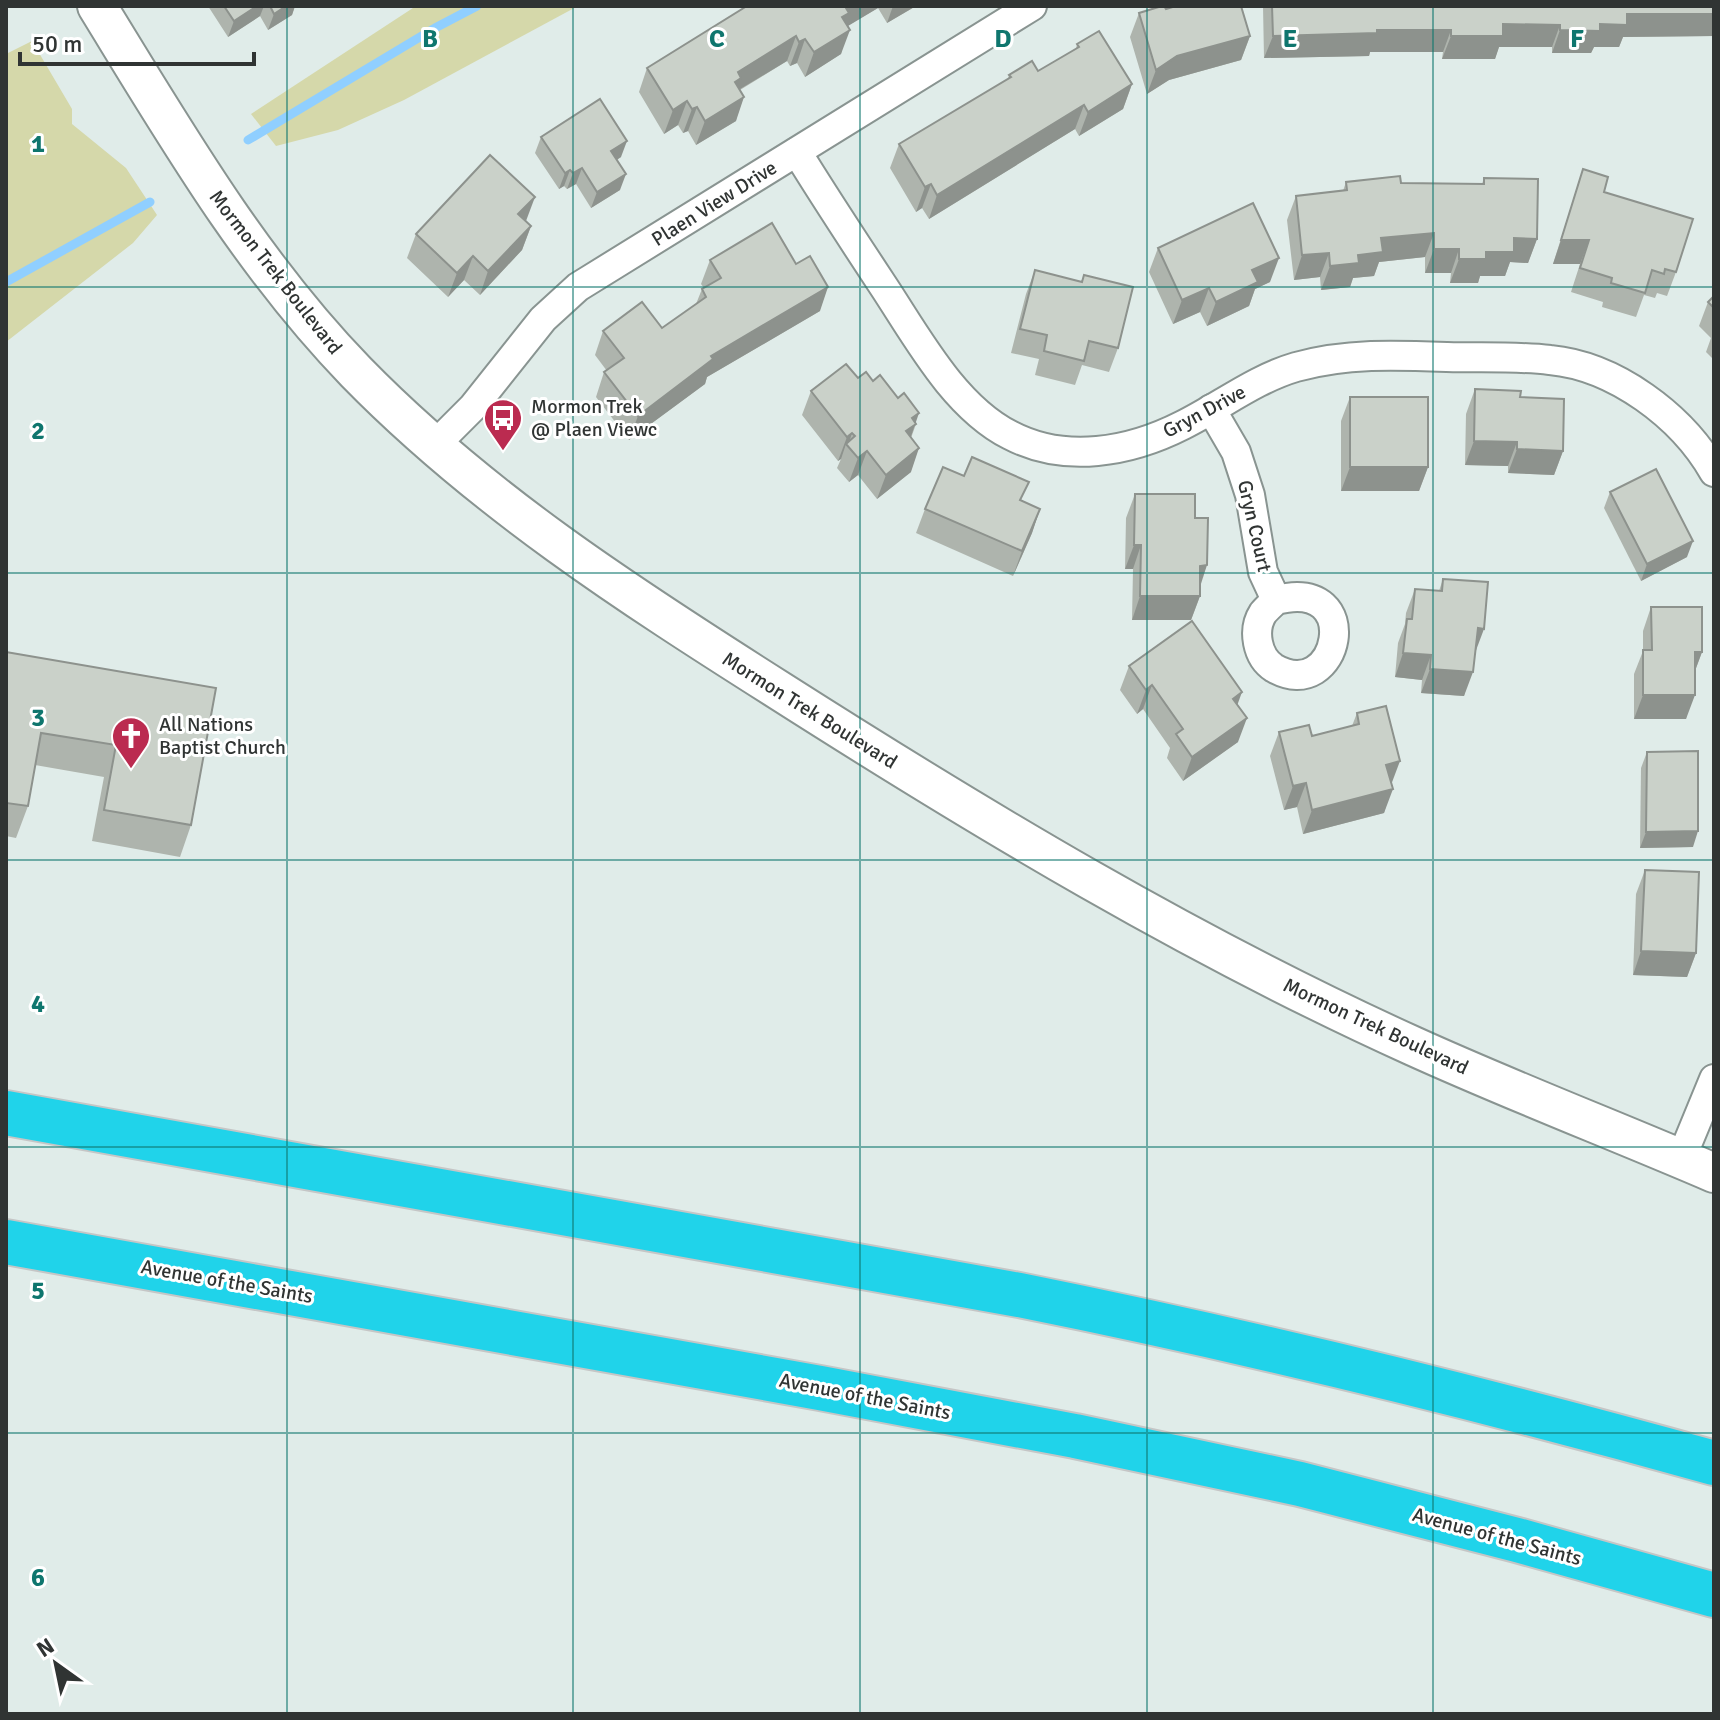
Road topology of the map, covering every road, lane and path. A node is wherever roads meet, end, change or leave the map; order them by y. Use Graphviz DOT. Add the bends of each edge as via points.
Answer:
graph roads {
  1 [pos="97,6"];
  2 [pos="1032,6"];
  3 [pos="797,152"];
  4 [pos="1211,409"];
  5 [pos="434,446"];
  6 [pos="1714,472"];
  7 [pos="1276,600"];
  8 [pos="1714,1079"];
  9 [pos="6,1113"];
  10 [pos="1698,1166"];
  11 [pos="6,1242"];
  12 [pos="1714,1463"];
  13 [pos="1714,1595"];
  1 -- 5 [label="main road, Mormon Trek Boulevard" via="198,171 301,310 357,373"];
  2 -- 3 [label="street, Plaen View Drive"];
  3 -- 4 [label="street, Gryn Drive" via="938,368 975,411 1008,435 1051,451 1092,452 1141,444"];
  3 -- 5 [label="street, Plaen View Drive" via="578,287 543,319 473,407"];
  4 -- 6 [label="street, Gryn Drive" via="1294,367 1338,358 1551,360 1590,368 1627,386 1672,421"];
  4 -- 7 [label="street, Gryn Court" via="1236,452 1250,495 1263,572"];
  5 -- 10 [label="main road, Mormon Trek Boulevard" via="523,519 635,599 938,791 1103,888 1413,1046"];
  8 -- 10 [label="street"];
  9 -- 12 [label="highway" via="1166,1324 1545,1416"];
  11 -- 13 [label="highway, Avenue of the Saints" via="1075,1436 1300,1484"];
}
